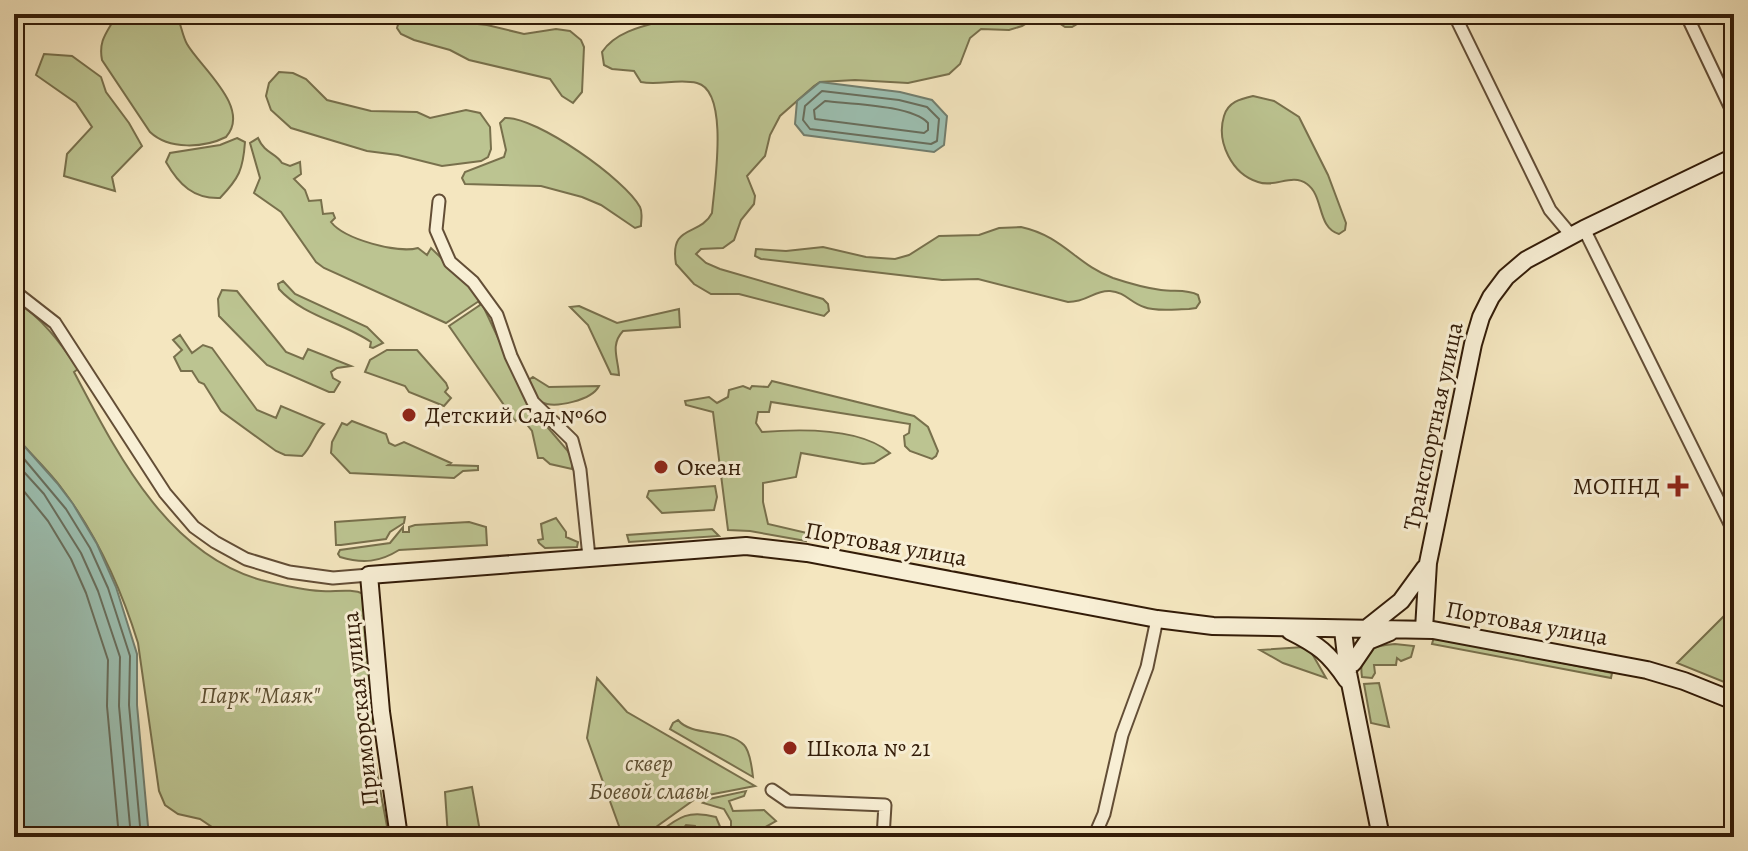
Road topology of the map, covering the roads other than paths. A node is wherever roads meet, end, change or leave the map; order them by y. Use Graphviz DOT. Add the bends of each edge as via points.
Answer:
graph roads {
  1 [pos="1454,14"];
  2 [pos="1686,14"];
  3 [pos="1734,115"];
  4 [pos="1734,157"];
  5 [pos="439,201"];
  6 [pos="1578,232"];
  7 [pos="14,291"];
  8 [pos="1734,532"];
  9 [pos="589,557"];
  10 [pos="1428,563"];
  11 [pos="369,575"];
  12 [pos="1426,589"];
  13 [pos="1157,619"];
  14 [pos="1283,628"];
  15 [pos="1399,628"];
  16 [pos="1366,629"];
  17 [pos="1424,629"];
  18 [pos="1343,630"];
  19 [pos="1476,638"];
  20 [pos="1353,663"];
  21 [pos="1350,684"];
  22 [pos="1734,701"];
  23 [pos="772,790"];
  24 [pos="399,837"];
  25 [pos="883,837"];
  26 [pos="1094,837"];
  27 [pos="1381,837"];
  1 -- 6 [label="street" via="1550,210"];
  2 -- 3 [label="street"];
  4 -- 6 [label="main road, Транспортная улица"];
  5 -- 9 [label="street" via="436,230 450,262 497,315 533,402 572,440"];
  6 -- 8 [label="street"];
  6 -- 10 [label="main road, Транспортная улица" via="1515,269 1481,317"];
  7 -- 11 [label="street, Портовая улица" via="55,323 178,510 215,542 246,559 310,576"];
  9 -- 11 [label="main road, Портовая улица"];
  9 -- 13 [label="main road, Портовая улица" via="727,546 793,551"];
  10 -- 12 [label="main road, Транспортная улица"];
  10 -- 16 [label="main road, Транспортная улица" via="1401,601"];
  11 -- 24 [label="main road, Приморская улица"];
  12 -- 17 [label="main road, Транспортная улица"];
  12 -- 19 [label="main road" via="1438,618"];
  13 -- 14 [label="main road, Портовая улица"];
  13 -- 26 [label="street"];
  14 -- 18 [label="main road, Портовая улица"];
  14 -- 21 [label="main road" via="1331,656"];
  15 -- 16 [label="main road, Портовая улица"];
  15 -- 17 [label="main road, Портовая улица"];
  15 -- 20 [label="main road" via="1368,641"];
  16 -- 18 [label="main road, Портовая улица"];
  16 -- 20 [label="main road"];
  17 -- 19 [label="main road, Портовая улица"];
  18 -- 21 [label="main road"];
  19 -- 22 [label="main road, Портовая улица" via="1647,670"];
  20 -- 21 [label="main road"];
  21 -- 27 [label="main road"];
  23 -- 25 [label="street" via="788,801 885,805"];
}
